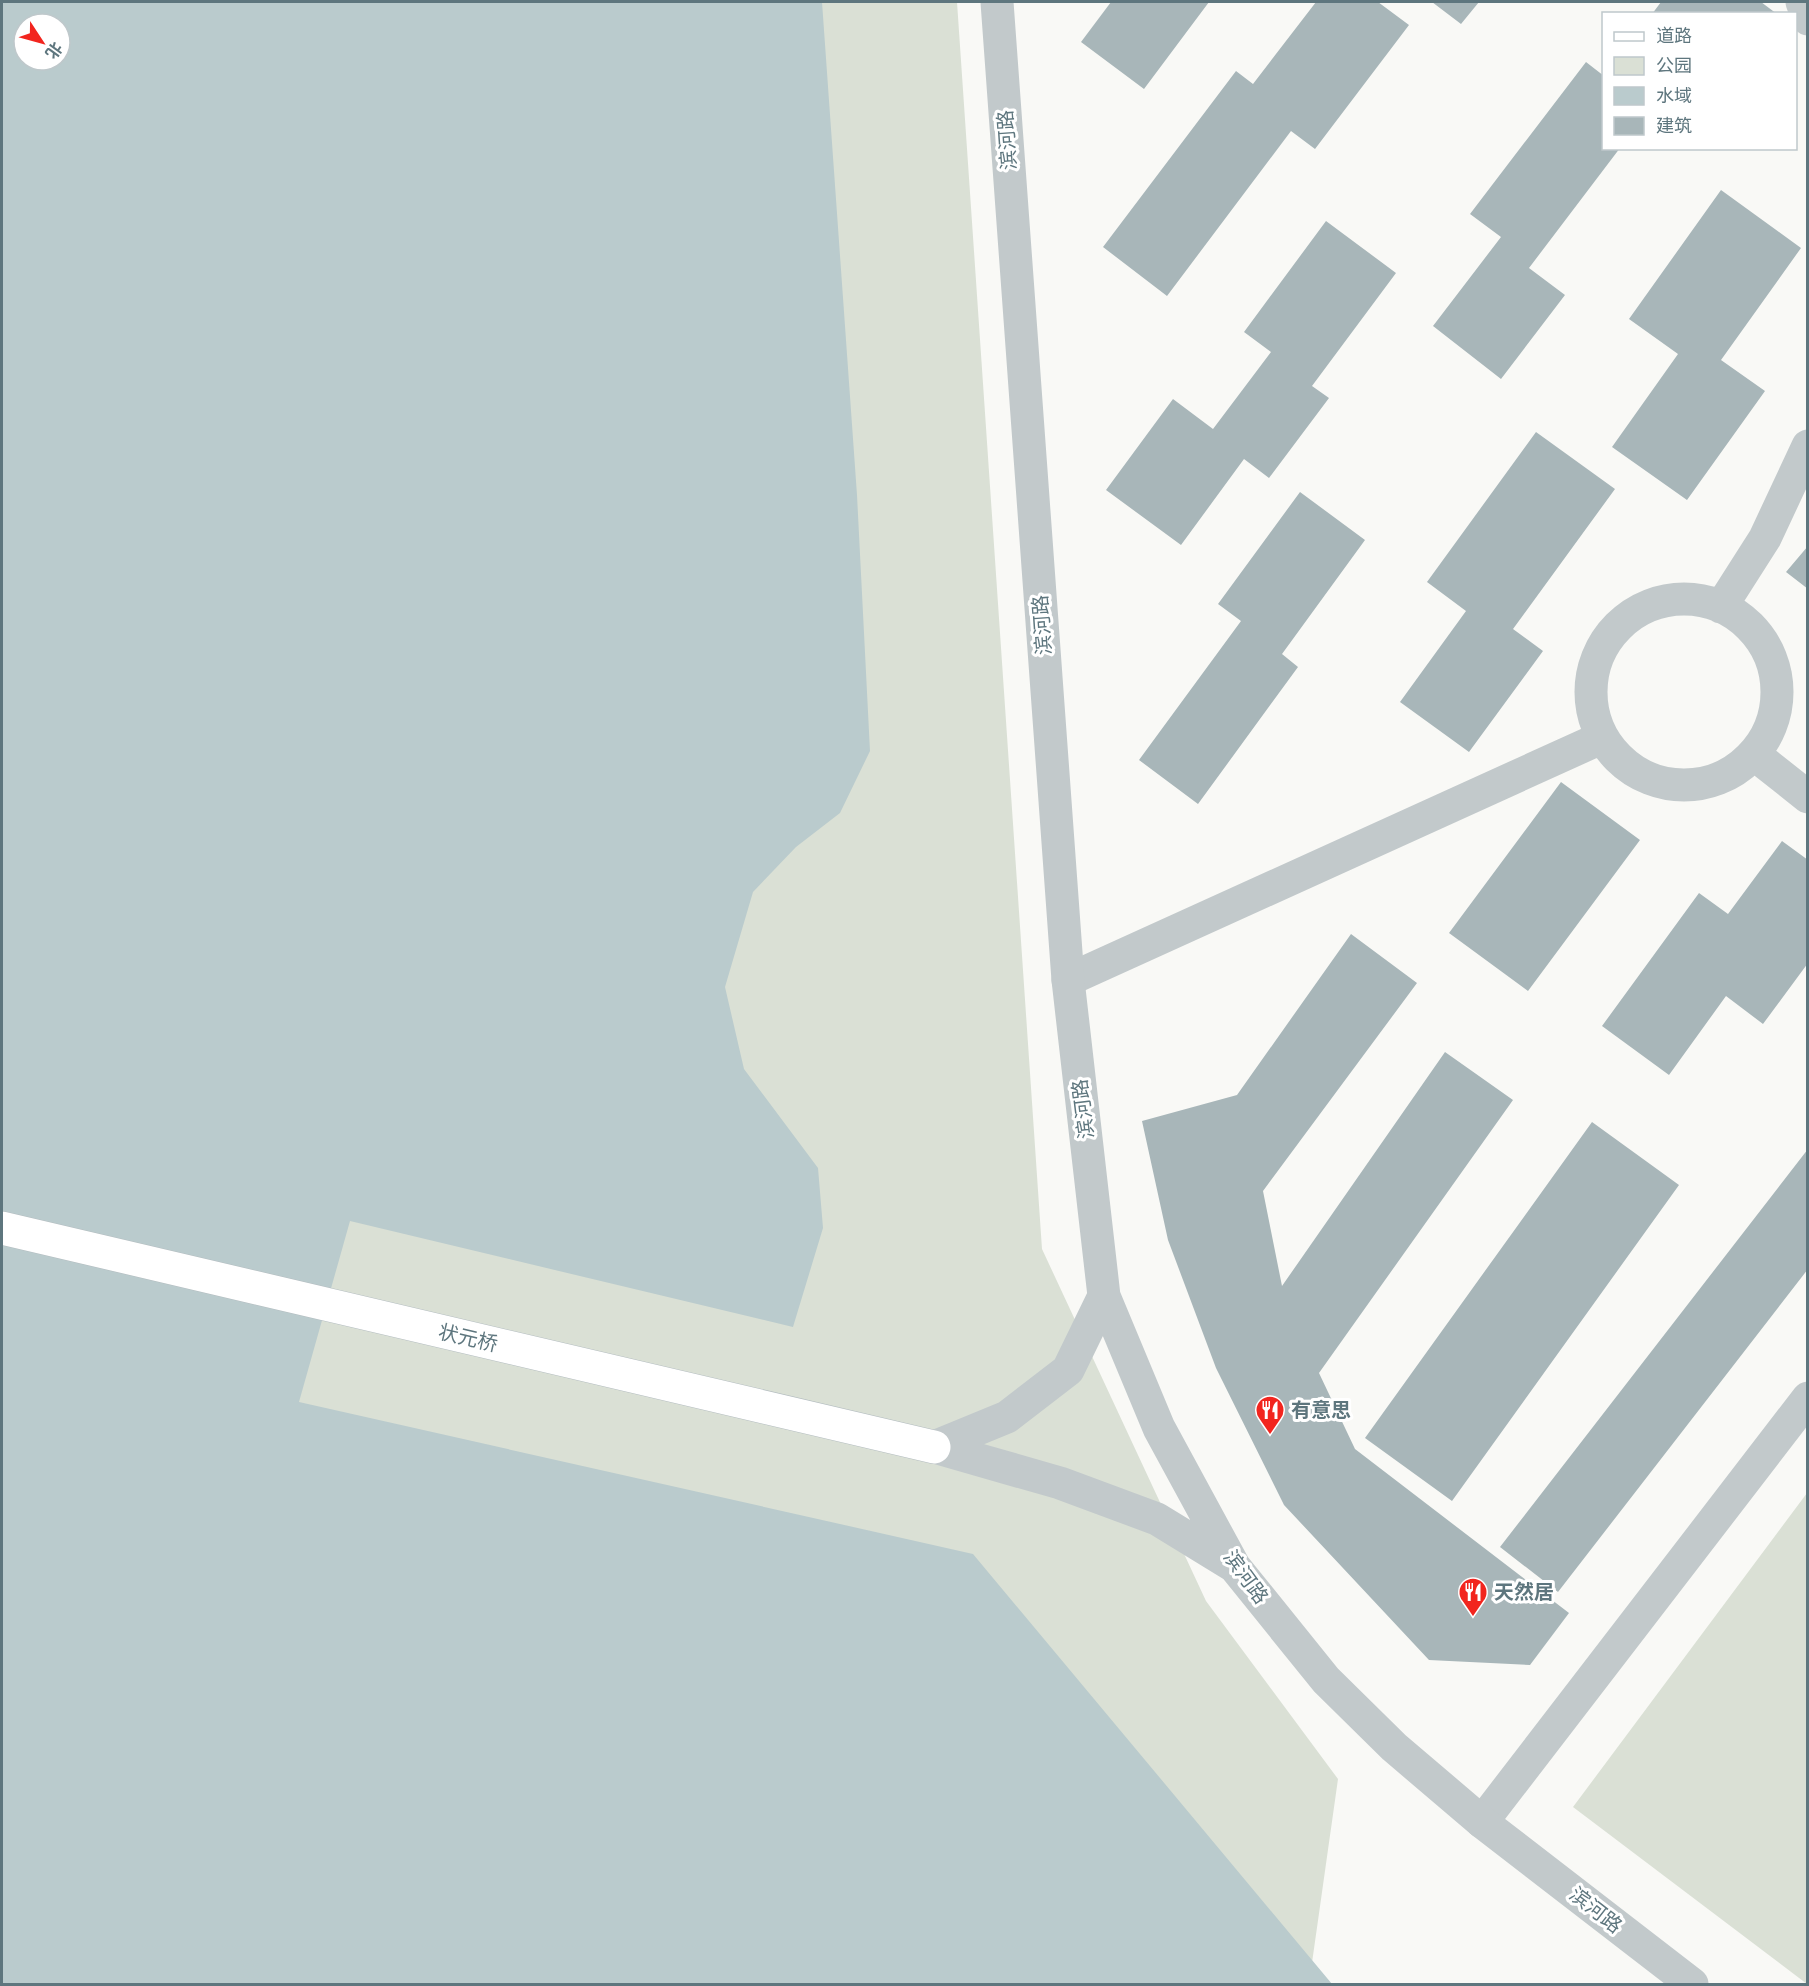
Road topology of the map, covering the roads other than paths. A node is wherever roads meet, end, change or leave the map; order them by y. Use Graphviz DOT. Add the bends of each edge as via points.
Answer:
graph roads {
  1 [pos="997,2"];
  2 [pos="1802,2"];
  3 [pos="1808,19"];
  4 [pos="1808,446"];
  5 [pos="1721,607"];
  6 [pos="1601,738"];
  7 [pos="1755,755"];
  8 [pos="1808,797"];
  9 [pos="1068,980"];
  10 [pos="2,1228"];
  11 [pos="1104,1296"];
  12 [pos="1808,1398"];
  13 [pos="934,1447"];
  14 [pos="1234,1566"];
  15 [pos="1482,1822"];
  16 [pos="1692,1984"];
  1 -- 9 [label="street, 滨河路"];
  2 -- 3 [label="street"];
  4 -- 5 [label="street" via="1765,538"];
  5 -- 6 [label="street" via="1705,600 1673,598 1641,608 1617,626 1600,651 1592,679 1592,709"];
  5 -- 7 [label="street" via="1735,613 1759,635 1775,663 1779,696 1772,727"];
  6 -- 7 [label="street" via="1620,762 1645,778 1674,786 1703,784 1731,774"];
  6 -- 9 [label="street"];
  7 -- 8 [label="street"];
  9 -- 11 [label="street, 滨河路"];
  10 -- 13 [label="main road, 状元桥"];
  11 -- 13 [label="street" via="1068,1370 1007,1417"];
  11 -- 14 [label="street, 滨河路" via="1159,1428"];
  12 -- 15 [label="street"];
  13 -- 14 [label="street" via="1060,1483 1157,1519"];
  14 -- 15 [label="street, 滨河路" via="1326,1680 1394,1747"];
  15 -- 16 [label="street, 滨河路"];
}
